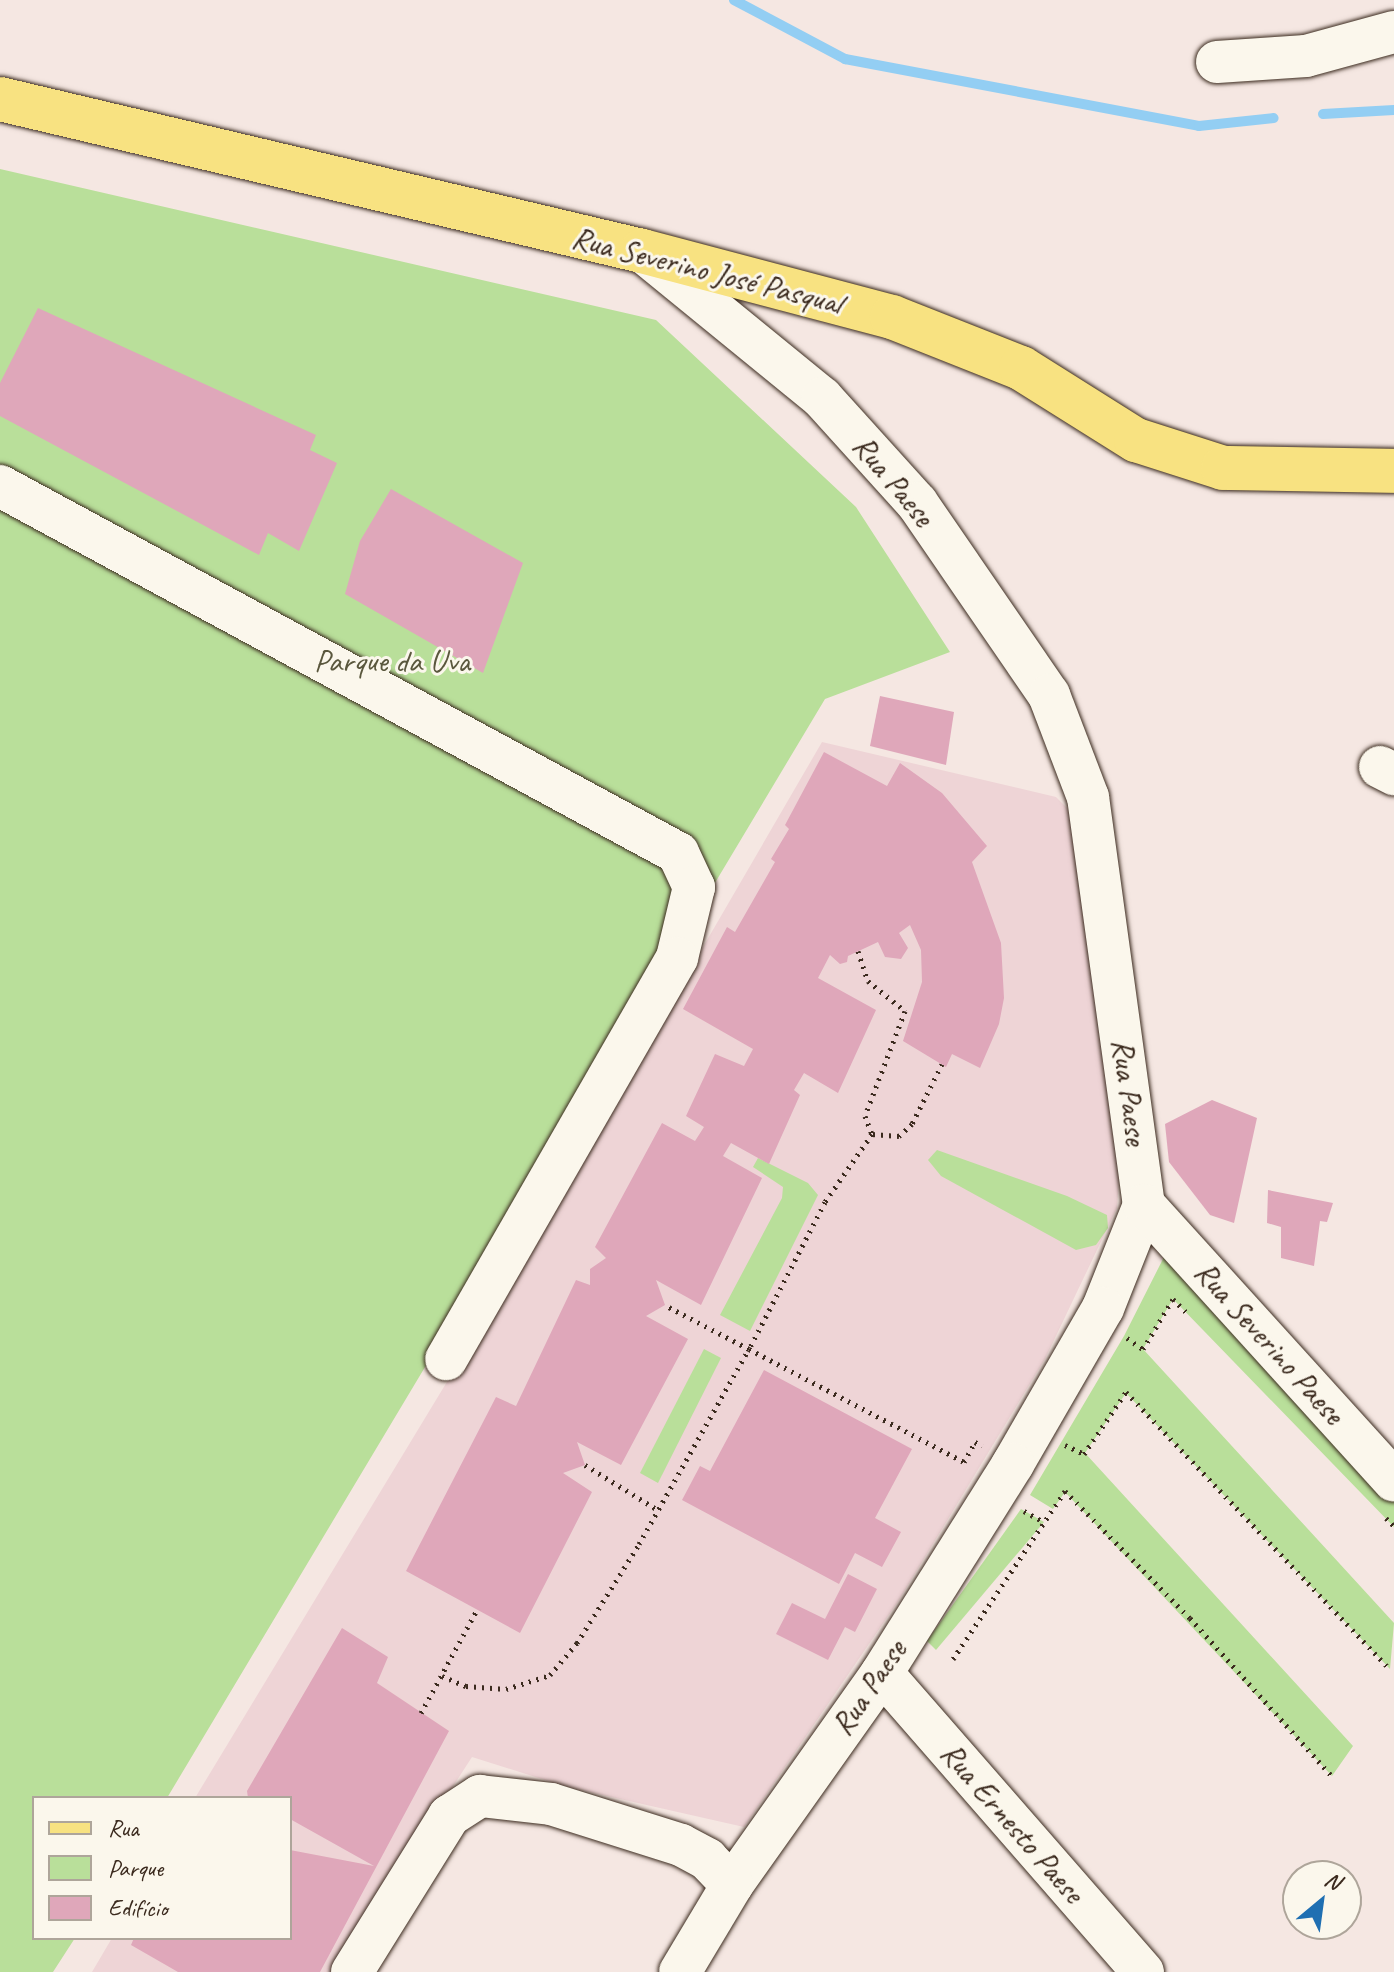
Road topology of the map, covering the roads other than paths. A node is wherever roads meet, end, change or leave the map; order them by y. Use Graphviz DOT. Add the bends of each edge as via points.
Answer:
graph roads {
  1 [pos="1394,32"];
  2 [pos="1217,62"];
  3 [pos="0,99"];
  4 [pos="642,251"];
  5 [pos="1394,471"];
  6 [pos="0,486"];
  7 [pos="1144,1205"];
  8 [pos="446,1359"];
  9 [pos="1388,1498"];
  10 [pos="882,1673"];
  11 [pos="732,1885"];
  12 [pos="352,1972"];
  13 [pos="680,1972"];
  14 [pos="1143,1972"];
  1 -- 2 [label="street" via="1306,56"];
  3 -- 4 [label="main road, Rua Severino José Pasqual"];
  4 -- 5 [label="main road, Rua Severino José Pasqual" via="892,317 1021,368 1136,440 1223,468"];
  4 -- 7 [label="street, Rua Paese" via="822,398 917,503 1049,695 1088,797"];
  6 -- 8 [label="street" via="678,853 694,887 677,958"];
  7 -- 9 [label="street, Rua Severino Paese"];
  7 -- 10 [label="street, Rua Paese" via="1103,1308 1067,1373"];
  10 -- 11 [label="street, Rua Paese"];
  10 -- 14 [label="street, Rua Ernesto Paese"];
  11 -- 12 [label="street" via="707,1859 681,1845 551,1804 480,1796 449,1816"];
  11 -- 13 [label="street, Rua Paese"];
}
